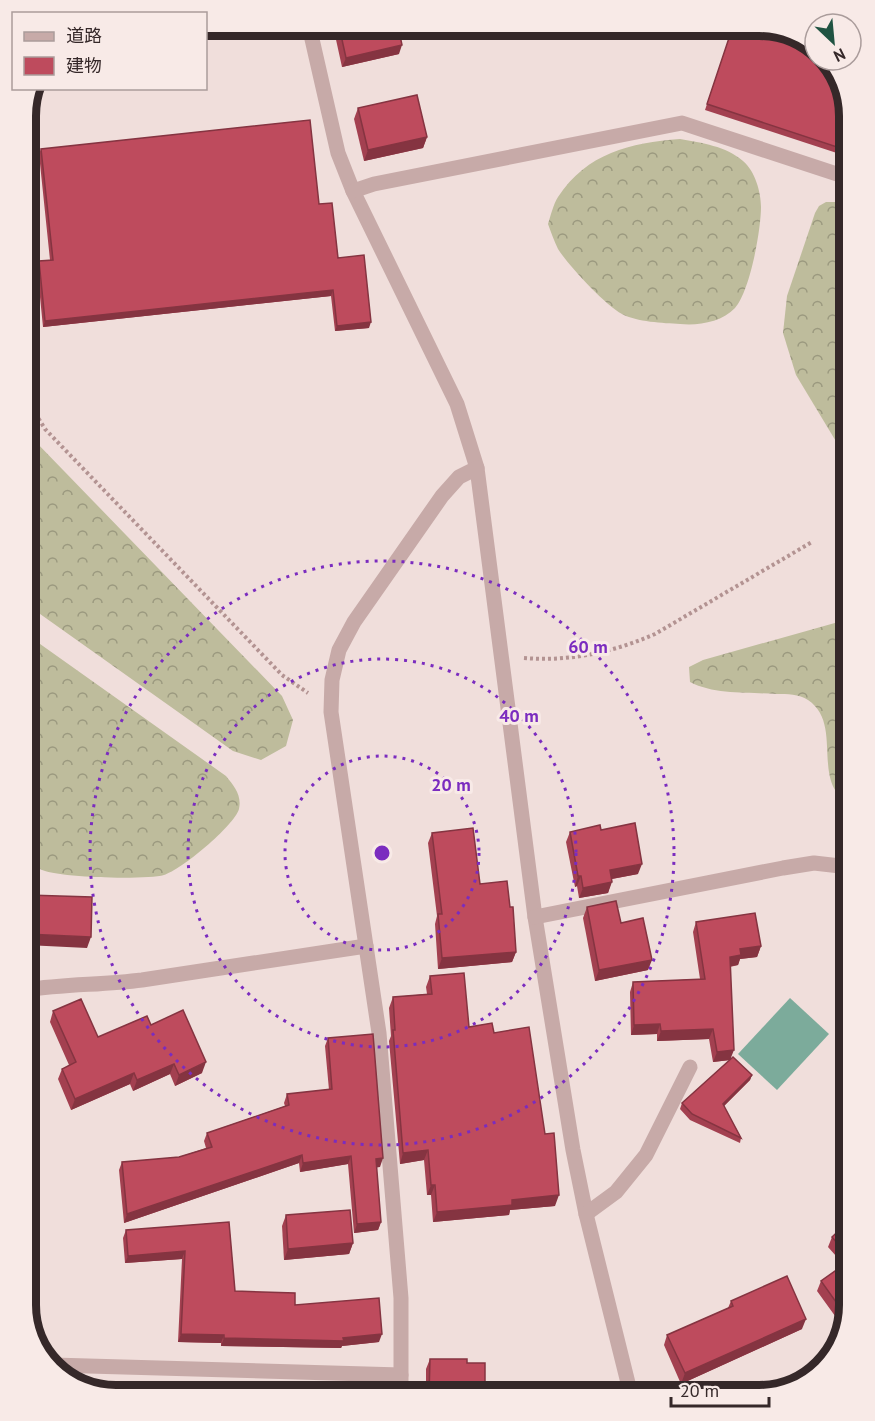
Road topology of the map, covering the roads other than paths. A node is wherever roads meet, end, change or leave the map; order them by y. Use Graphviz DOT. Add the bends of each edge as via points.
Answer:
graph roads {
  1 [pos="311,36"];
  2 [pos="839,175"];
  3 [pos="353,191"];
  4 [pos="477,468"];
  5 [pos="839,866"];
  6 [pos="535,916"];
  7 [pos="366,946"];
  8 [pos="36,989"];
  9 [pos="690,1067"];
  10 [pos="586,1214"];
  11 [pos="63,1365"];
  12 [pos="401,1375"];
  13 [pos="401,1385"];
  14 [pos="629,1385"];
  1 -- 3 [label="street" via="338,153"];
  2 -- 3 [label="street" via="682,123"];
  3 -- 4 [label="street" via="457,404"];
  4 -- 6 [label="street"];
  4 -- 7 [label="street" via="459,477 442,496 354,622 339,650 332,680 331,712"];
  5 -- 6 [label="street" via="814,863 783,868"];
  6 -- 10 [label="street"];
  7 -- 8 [label="street" via="112,984"];
  7 -- 12 [label="street" via="379,1033 401,1298"];
  9 -- 10 [label="street" via="646,1155 616,1192"];
  10 -- 14 [label="street"];
  11 -- 12 [label="street"];
  12 -- 13 [label="street"];
}
